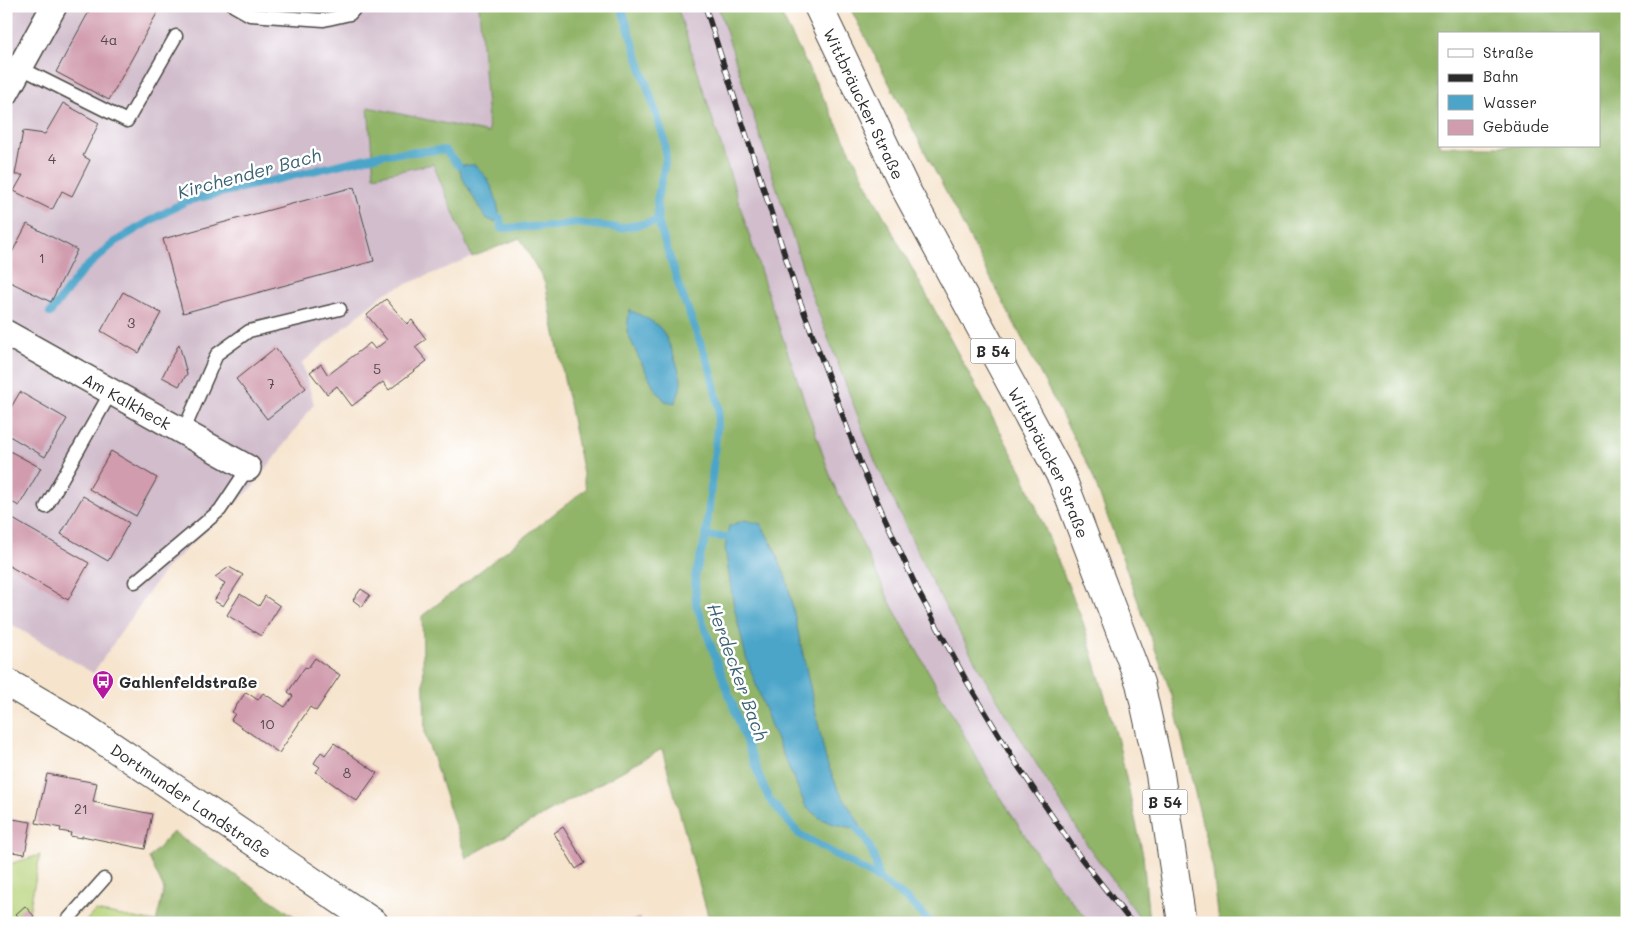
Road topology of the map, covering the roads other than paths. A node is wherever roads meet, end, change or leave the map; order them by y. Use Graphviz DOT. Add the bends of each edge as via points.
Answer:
graph roads {
  1 [pos="54,6"];
  2 [pos="234,6"];
  3 [pos="357,6"];
  4 [pos="818,6"];
  5 [pos="176,36"];
  6 [pos="21,68"];
  7 [pos="6,93"];
  8 [pos="340,309"];
  9 [pos="6,333"];
  10 [pos="111,392"];
  11 [pos="182,432"];
  12 [pos="248,468"];
  13 [pos="46,507"];
  14 [pos="135,582"];
  15 [pos="6,682"];
  16 [pos="104,879"];
  17 [pos="65,923"];
  18 [pos="374,923"];
  19 [pos="1182,923"];
  1 -- 6 [label="street"];
  2 -- 3 [label="lane" via="250,15 324,20 350,14"];
  4 -- 19 [label="main road, Wittbräucker Straße / B 54" via="905,188 1062,478 1140,683 1160,774"];
  5 -- 6 [label="lane" via="127,121"];
  6 -- 7 [label="street"];
  8 -- 11 [label="lane" via="249,331 217,354"];
  9 -- 10 [label="street, Am Kalkheck"];
  10 -- 11 [label="street, Am Kalkheck"];
  10 -- 13 [label="lane"];
  11 -- 12 [label="street, Am Kalkheck"];
  12 -- 14 [label="lane" via="220,510"];
  15 -- 18 [label="main road, Dortmunder Landstraße" via="85,728"];
  16 -- 17 [label="lane"];
}
